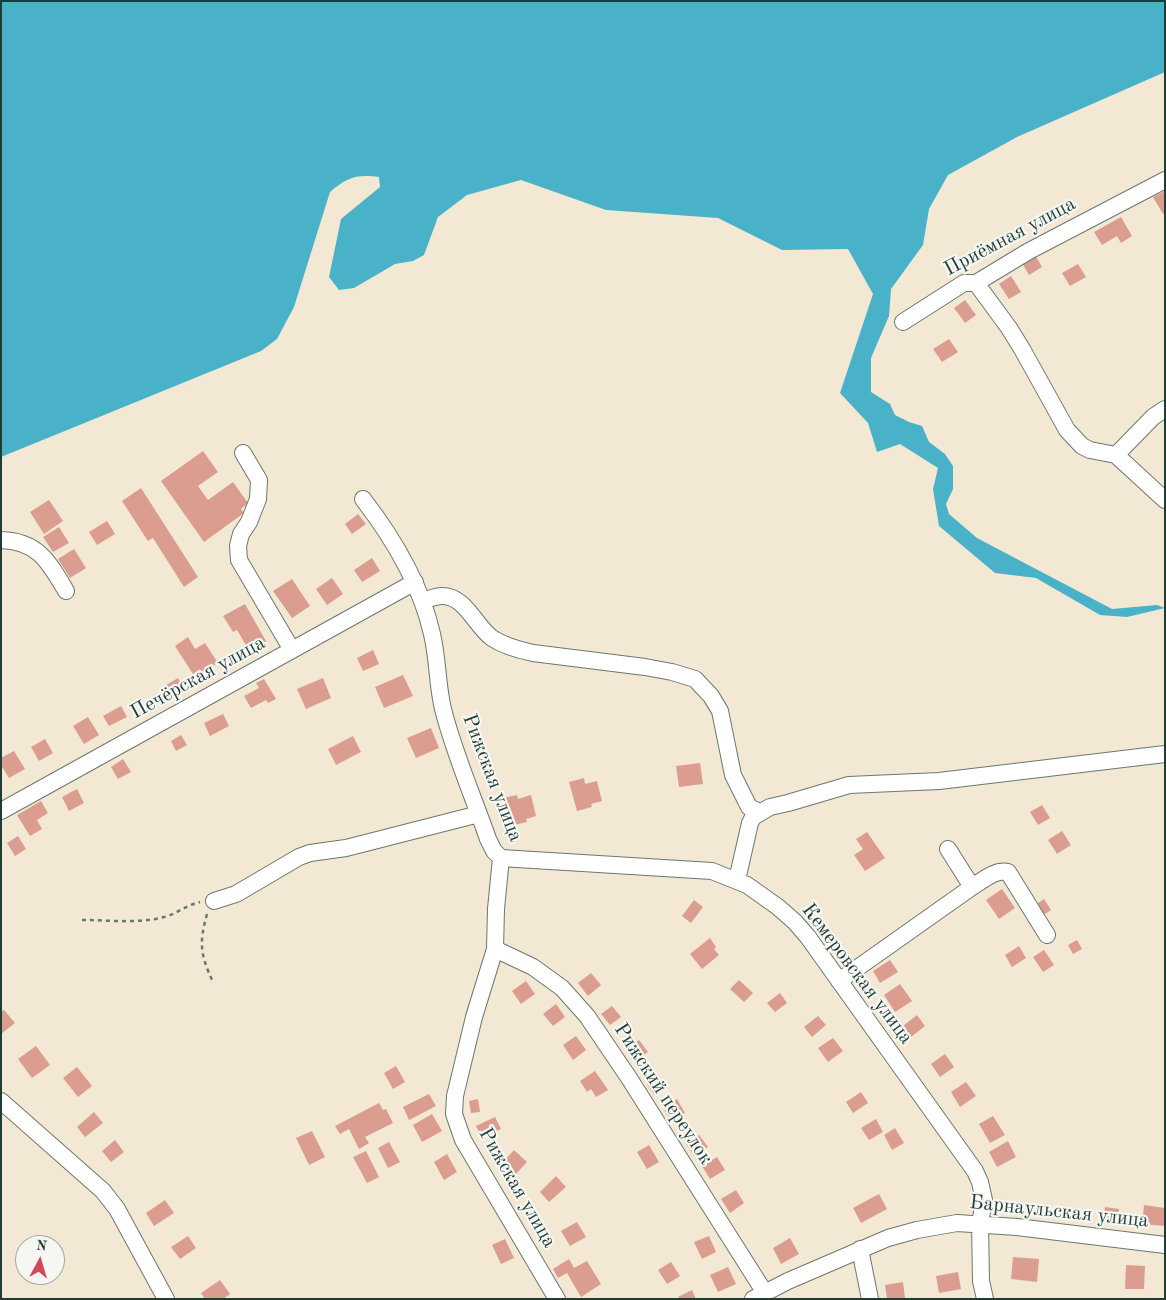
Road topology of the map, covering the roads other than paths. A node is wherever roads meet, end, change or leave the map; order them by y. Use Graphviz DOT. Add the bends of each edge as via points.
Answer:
graph roads {
  1 [pos="1165,180"];
  2 [pos="976,283"];
  3 [pos="903,322"];
  4 [pos="1165,409"];
  5 [pos="243,453"];
  6 [pos="1116,455"];
  7 [pos="363,499"];
  8 [pos="1165,500"];
  9 [pos="1,540"];
  10 [pos="414,582"];
  11 [pos="66,591"];
  12 [pos="423,601"];
  13 [pos="292,650"];
  14 [pos="1165,754"];
  15 [pos="1,811"];
  16 [pos="759,812"];
  17 [pos="479,814"];
  18 [pos="948,849"];
  19 [pos="501,858"];
  20 [pos="737,880"];
  21 [pos="972,887"];
  22 [pos="214,901"];
  23 [pos="1047,935"];
  24 [pos="495,949"];
  25 [pos="839,981"];
  26 [pos="1,1101"];
  27 [pos="980,1224"];
  28 [pos="1165,1245"];
  29 [pos="860,1249"];
  30 [pos="759,1296"];
  31 [pos="166,1299"];
  32 [pos="557,1299"];
  33 [pos="870,1299"];
  34 [pos="985,1299"];
  1 -- 2 [label="street, Приёмная улица"];
  2 -- 3 [label="street, Приёмная улица" via="964,284"];
  2 -- 6 [label="street" via="1009,328 1074,439 1090,450"];
  4 -- 6 [label="street"];
  5 -- 13 [label="street" via="258,480 258,499 241,534 238,546 240,560"];
  6 -- 8 [label="street"];
  7 -- 10 [label="street, Рижская улица"];
  9 -- 11 [label="street" via="17,541 38,552 51,565"];
  10 -- 12 [label="street, Рижская улица"];
  10 -- 13 [label="street, Печёрская улица"];
  12 -- 16 [label="street" via="442,596 454,599 491,637 515,649 645,667 695,679 720,711 733,775 749,808"];
  12 -- 17 [label="street, Рижская улица" via="433,634 443,711"];
  13 -- 15 [label="street, Печёрская улица"];
  14 -- 16 [label="street" via="939,781 849,785"];
  16 -- 20 [label="street" via="750,823"];
  17 -- 19 [label="street, Рижская улица" via="494,851"];
  17 -- 22 [label="street" via="346,848 310,853 236,894"];
  18 -- 21 [label="street"];
  19 -- 20 [label="street, Кемеровская улица" via="700,869"];
  19 -- 24 [label="street, Рижская улица"];
  20 -- 25 [label="street, Кемеровская улица" via="795,922"];
  21 -- 23 [label="street" via="994,874 1008,872"];
  21 -- 25 [label="street"];
  24 -- 30 [label="street, Рижский переулок" via="533,967 562,988 587,1016 629,1078"];
  24 -- 32 [label="street, Рижская улица" via="474,1017 455,1096 454,1114 463,1140"];
  25 -- 27 [label="street, Кемеровская улица" via="976,1171 984,1200"];
  26 -- 31 [label="street" via="102,1192 117,1210"];
  27 -- 28 [label="street, Барнаульская улица"];
  27 -- 29 [label="street, Барнаульская улица" via="957,1223 917,1230"];
  27 -- 34 [label="street, Кемеровская улица" via="981,1281"];
  29 -- 30 [label="street, Барнаульская улица"];
  29 -- 33 [label="street"];
}
